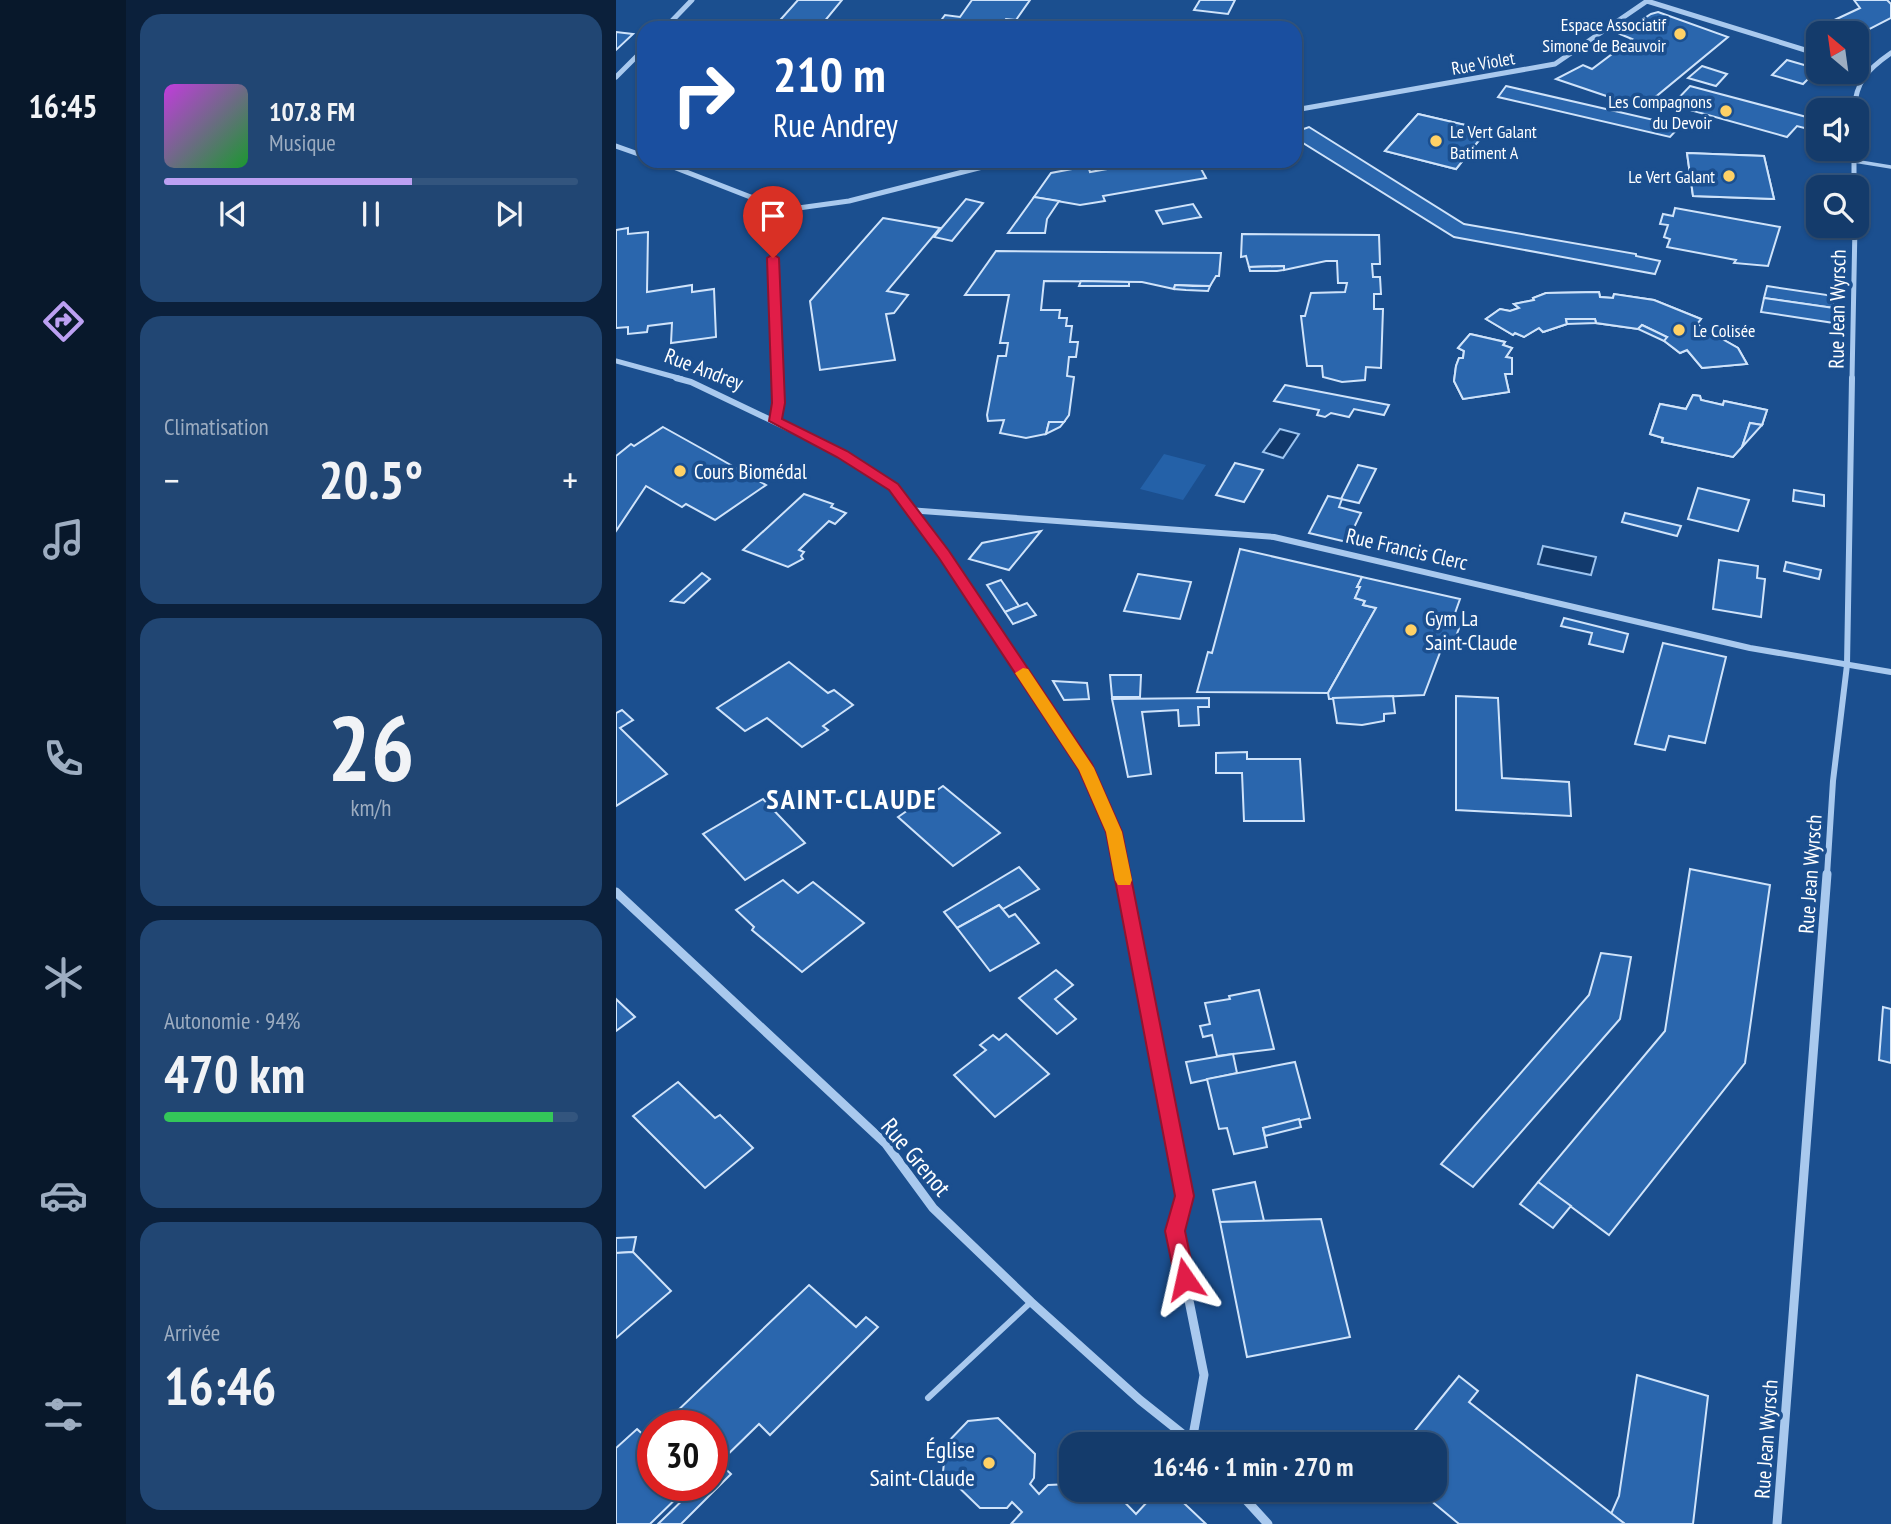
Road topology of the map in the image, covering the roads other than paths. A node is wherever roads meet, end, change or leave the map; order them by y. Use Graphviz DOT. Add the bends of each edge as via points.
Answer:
graph roads {
  1 [pos="692,0"];
  2 [pos="1647,1"];
  3 [pos="672,21"];
  4 [pos="1806,50"];
  5 [pos="1891,53"];
  6 [pos="637,56"];
  7 [pos="1869,67"];
  8 [pos="616,77"];
  9 [pos="1302,109"];
  10 [pos="616,146"];
  11 [pos="637,154"];
  12 [pos="1854,161"];
  13 [pos="1891,167"];
  14 [pos="676,168"];
  15 [pos="979,168"];
  16 [pos="1854,175"];
  17 [pos="784,210"];
  18 [pos="1855,238"];
  19 [pos="616,361"];
  20 [pos="776,421"];
  21 [pos="908,510"];
  22 [pos="1847,665"];
  23 [pos="1891,672"];
  24 [pos="616,892"];
  25 [pos="1031,1302"];
  26 [pos="928,1398"];
  27 [pos="1180,1432"];
  28 [pos="1195,1432"];
  29 [pos="1248,1502"];
  30 [pos="1268,1524"];
  31 [pos="1777,1524"];
  1 -- 3 [label="street"];
  2 -- 4 [label="street, Rue Violet"];
  2 -- 9 [label="street, Rue Violet" via="1555,64"];
  5 -- 7 [label="street"];
  6 -- 8 [label="street"];
  10 -- 11 [label="street"];
  12 -- 13 [label="lane"];
  12 -- 16 [label="street"];
  14 -- 17 [label="street"];
  15 -- 17 [label="street" via="849,201"];
  17 -- 20 [label="street, Rue Andrey" via="771,268 779,403"];
  18 -- 22 [label="street, Rue Jean Wyrsch"];
  19 -- 20 [label="street, Rue Andrey" via="691,382"];
  20 -- 21 [label="street, Rue Andrey" via="879,477 893,487"];
  21 -- 22 [label="street, Rue Francis Clerc" via="1274,537 1750,648"];
  21 -- 28 [label="street, Rue Andrey" via="944,555 1086,768 1114,832 1184,1196 1175,1231 1204,1375"];
  22 -- 23 [label="street, Rue Francis Clerc"];
  22 -- 31 [label="street, Rue Jean Wyrsch" via="1833,781"];
  24 -- 25 [label="street, Rue Grenot" via="886,1144 933,1208"];
  25 -- 26 [label="lane"];
  25 -- 27 [label="street, Rue Grenot"];
  29 -- 30 [label="street"];
}
